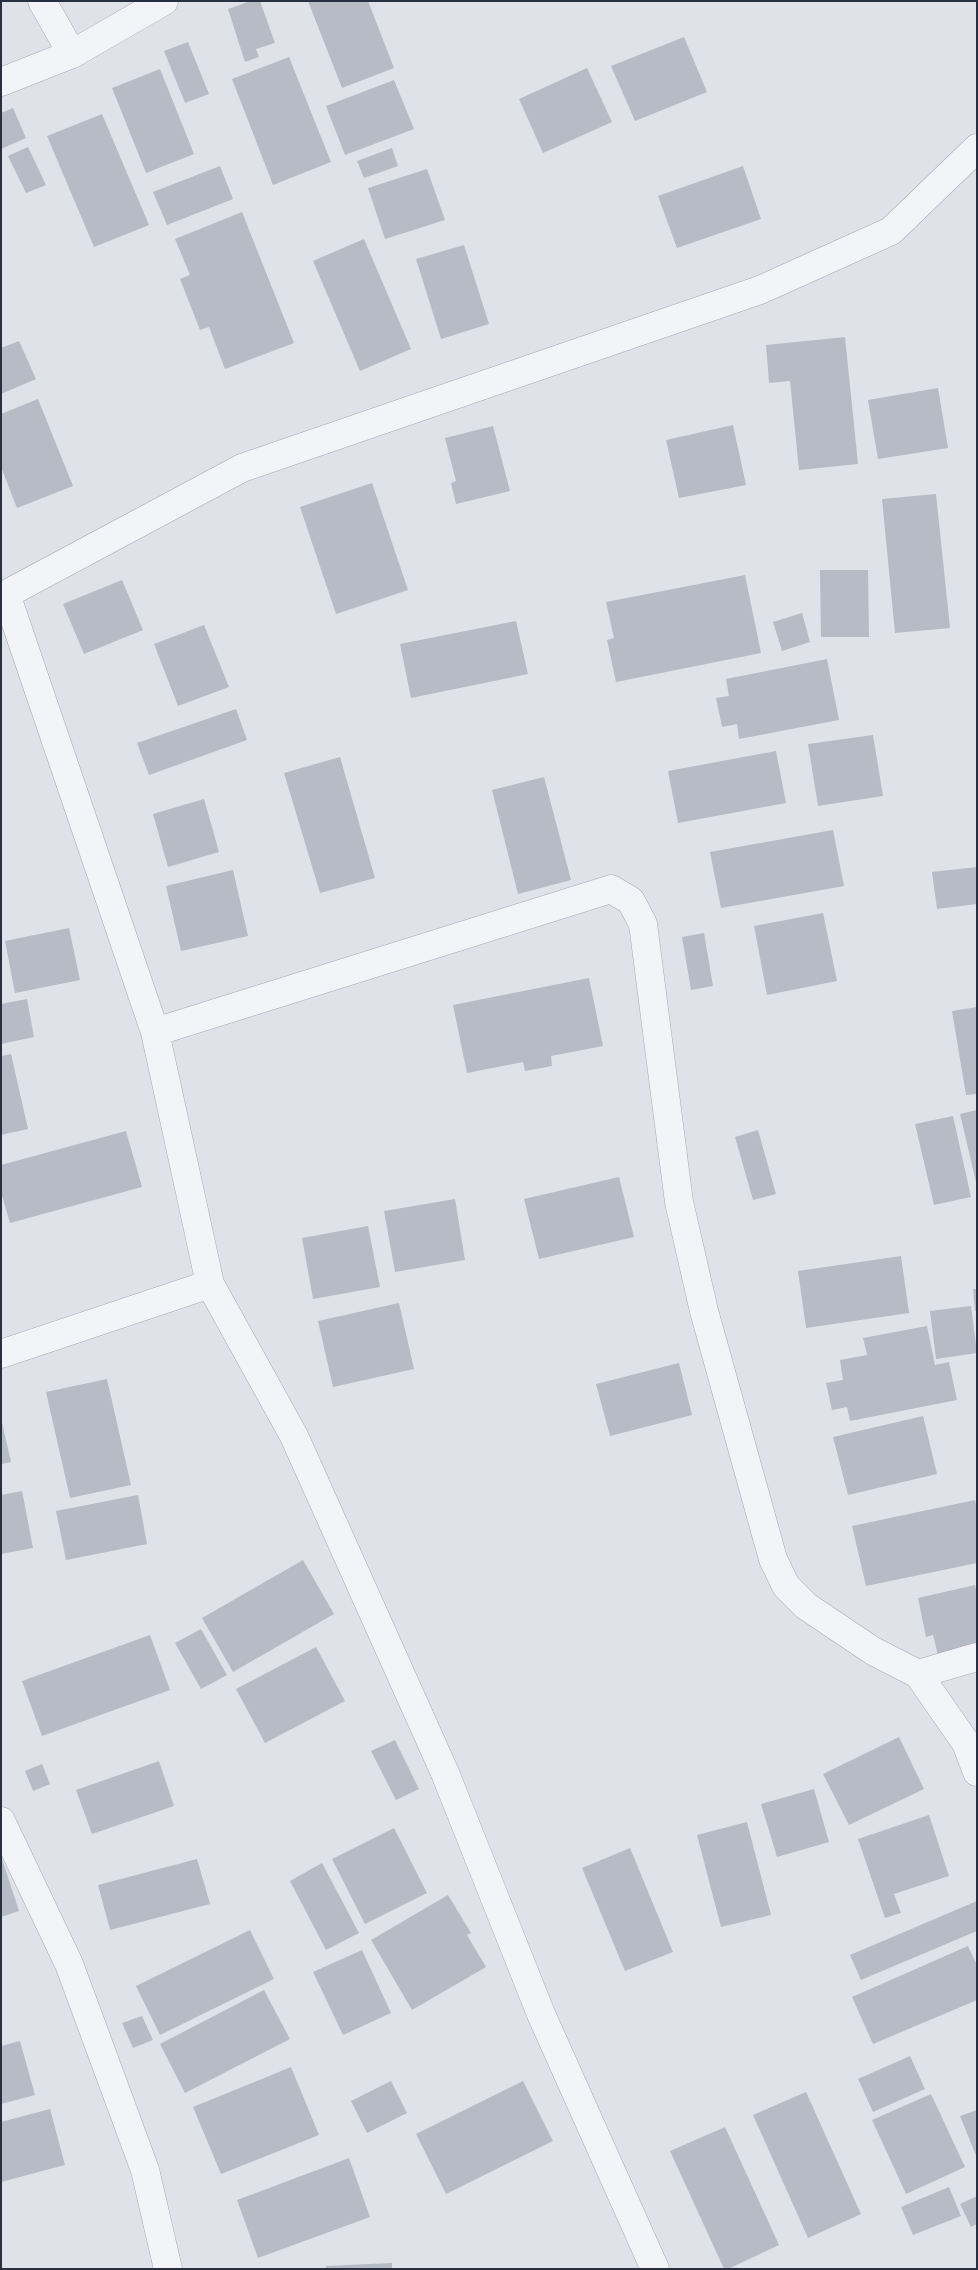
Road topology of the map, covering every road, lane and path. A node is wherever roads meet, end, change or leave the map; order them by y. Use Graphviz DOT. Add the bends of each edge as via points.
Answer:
graph roads {
  1 [pos="42,1"];
  2 [pos="164,1"];
  3 [pos="72,54"];
  4 [pos="1,82"];
  5 [pos="977,148"];
  6 [pos="4,595"];
  7 [pos="155,1032"];
  8 [pos="210,1284"];
  9 [pos="1,1354"];
  10 [pos="977,1657"];
  11 [pos="918,1674"];
  12 [pos="977,1772"];
  13 [pos="1,1821"];
  14 [pos="168,2269"];
  15 [pos="655,2269"];
  1 -- 3 [label="street"];
  2 -- 3 [label="street"];
  3 -- 4 [label="street"];
  5 -- 6 [label="street" via="891,231 760,290 242,468"];
  6 -- 7 [label="street"];
  7 -- 8 [label="street"];
  7 -- 11 [label="street" via="611,889 631,901 643,924 679,1202 704,1311 773,1559 786,1586 806,1606 873,1651"];
  8 -- 9 [label="street"];
  8 -- 15 [label="street" via="294,1436 445,1773 541,2014"];
  10 -- 11 [label="street"];
  11 -- 12 [label="street" via="966,1743"];
  13 -- 14 [label="street" via="76,1983 145,2170"];
}
